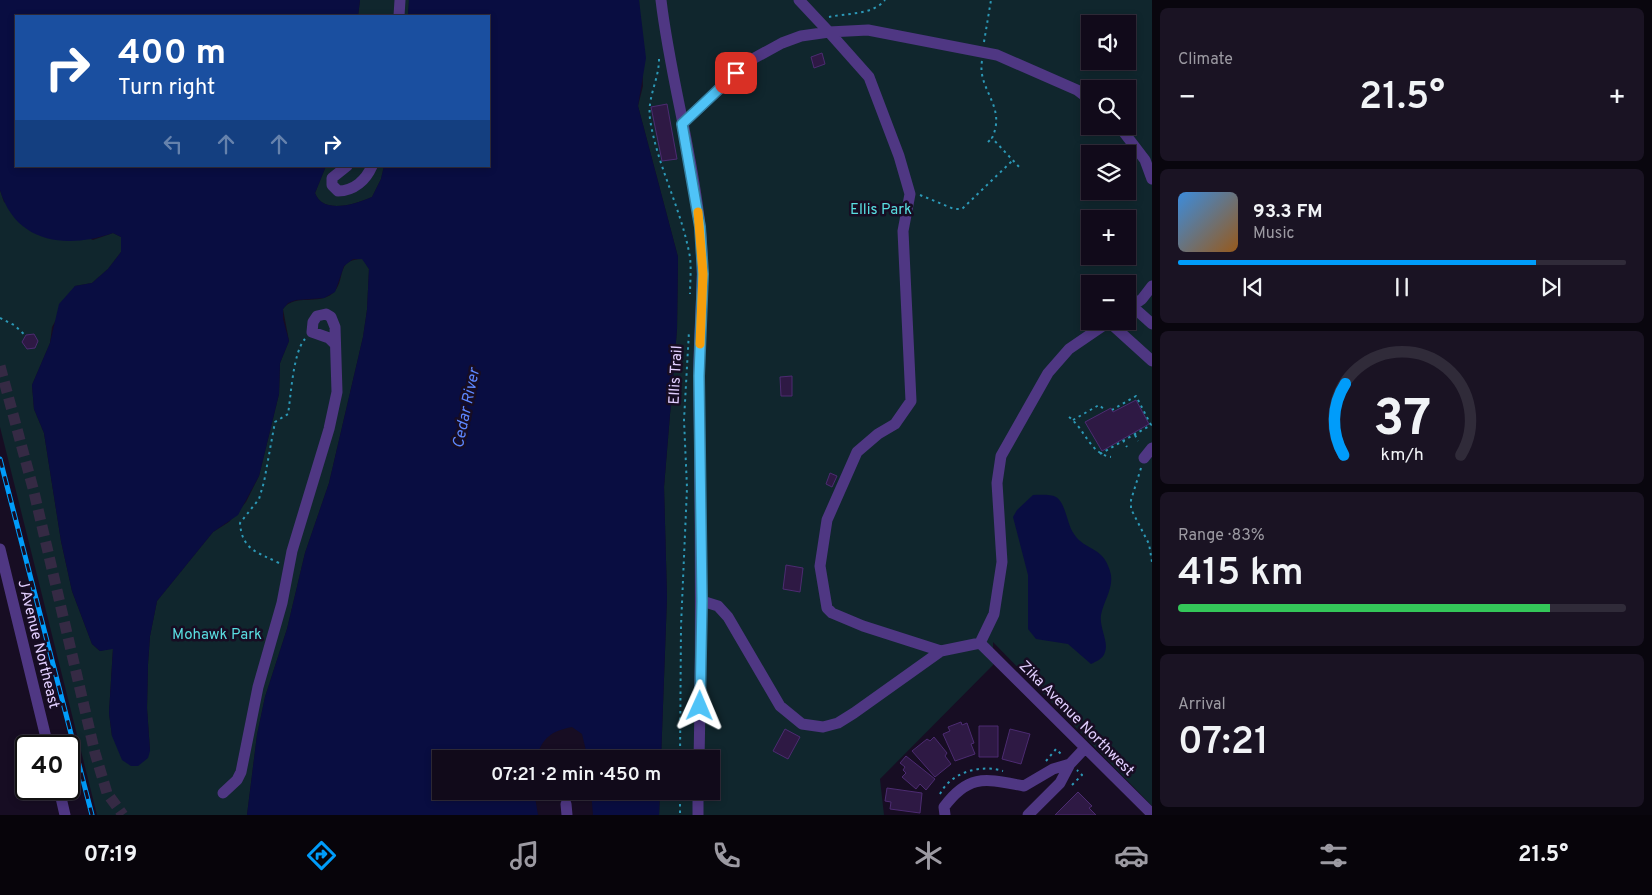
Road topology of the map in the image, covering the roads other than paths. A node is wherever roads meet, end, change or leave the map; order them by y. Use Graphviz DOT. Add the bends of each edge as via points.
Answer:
graph roads {
  1 [pos="400,0"];
  2 [pos="661,0"];
  3 [pos="669,0"];
  4 [pos="799,0"];
  5 [pos="399,15"];
  6 [pos="666,31"];
  7 [pos="829,32"];
  8 [pos="1081,92"];
  9 [pos="682,124"];
  10 [pos="1126,135"];
  11 [pos="346,167"];
  12 [pos="372,167"];
  13 [pos="1152,179"];
  14 [pos="1152,286"];
  15 [pos="1136,304"];
  16 [pos="1136,312"];
  17 [pos="1152,324"];
  18 [pos="1097,330"];
  19 [pos="1118,330"];
  20 [pos="335,344"];
  21 [pos="1152,361"];
  22 [pos="1152,448"];
  23 [pos="1144,458"];
  24 [pos="0,549"];
  25 [pos="702,601"];
  26 [pos="980,643"];
  27 [pos="941,651"];
  28 [pos="45,735"];
  29 [pos="1085,748"];
  30 [pos="699,750"];
  31 [pos="1070,764"];
  32 [pos="223,793"];
  33 [pos="62,800"];
  34 [pos="698,800"];
  35 [pos="1151,814"];
  36 [pos="65,815"];
  37 [pos="698,815"];
  38 [pos="945,815"];
  39 [pos="1028,815"];
  1 -- 5 [label="street"];
  2 -- 6 [label="street"];
  3 -- 6 [label="street"];
  4 -- 7 [label="street"];
  6 -- 9 [label="street"];
  7 -- 8 [label="street" via="868,30 997,55"];
  7 -- 9 [label="street" via="801,36 749,61"];
  7 -- 27 [label="street" via="869,77 910,194 903,231 911,401 895,424 857,452 827,520 820,566 827,608 863,626"];
  9 -- 25 [label="street" via="700,227 703,274 699,376"];
  10 -- 13 [label="street" via="1145,160"];
  11 -- 12 [label="street" via="332,178 332,184 338,191 357,185 367,177"];
  14 -- 15 [label="street"];
  16 -- 17 [label="street"];
  18 -- 26 [label="street" via="1069,349 1048,373 1001,456 997,483 1002,562 994,614"];
  19 -- 21 [label="street"];
  20 -- 20 [label="street" via="335,327 331,318 326,314 317,316 312,332 329,338"];
  20 -- 32 [label="street" via="337,392 330,429 300,523 280,611 256,694 240,772 237,780"];
  22 -- 23 [label="street"];
  24 -- 28 [label="street, J Avenue Northeast"];
  25 -- 27 [label="street" via="718,606 741,638 780,706 802,724 823,727 838,722"];
  25 -- 30 [label="street"];
  26 -- 27 [label="street"];
  26 -- 29 [label="street, Zika Avenue Northwest"];
  29 -- 31 [label="street"];
  29 -- 35 [label="street, Zika Avenue Northwest"];
  31 -- 38 [label="street" via="1053,769 1024,786 987,778 971,781 955,792 944,807"];
  31 -- 39 [label="street" via="1060,783"];
  33 -- 36 [label="street"];
  34 -- 37 [label="street"];
}
